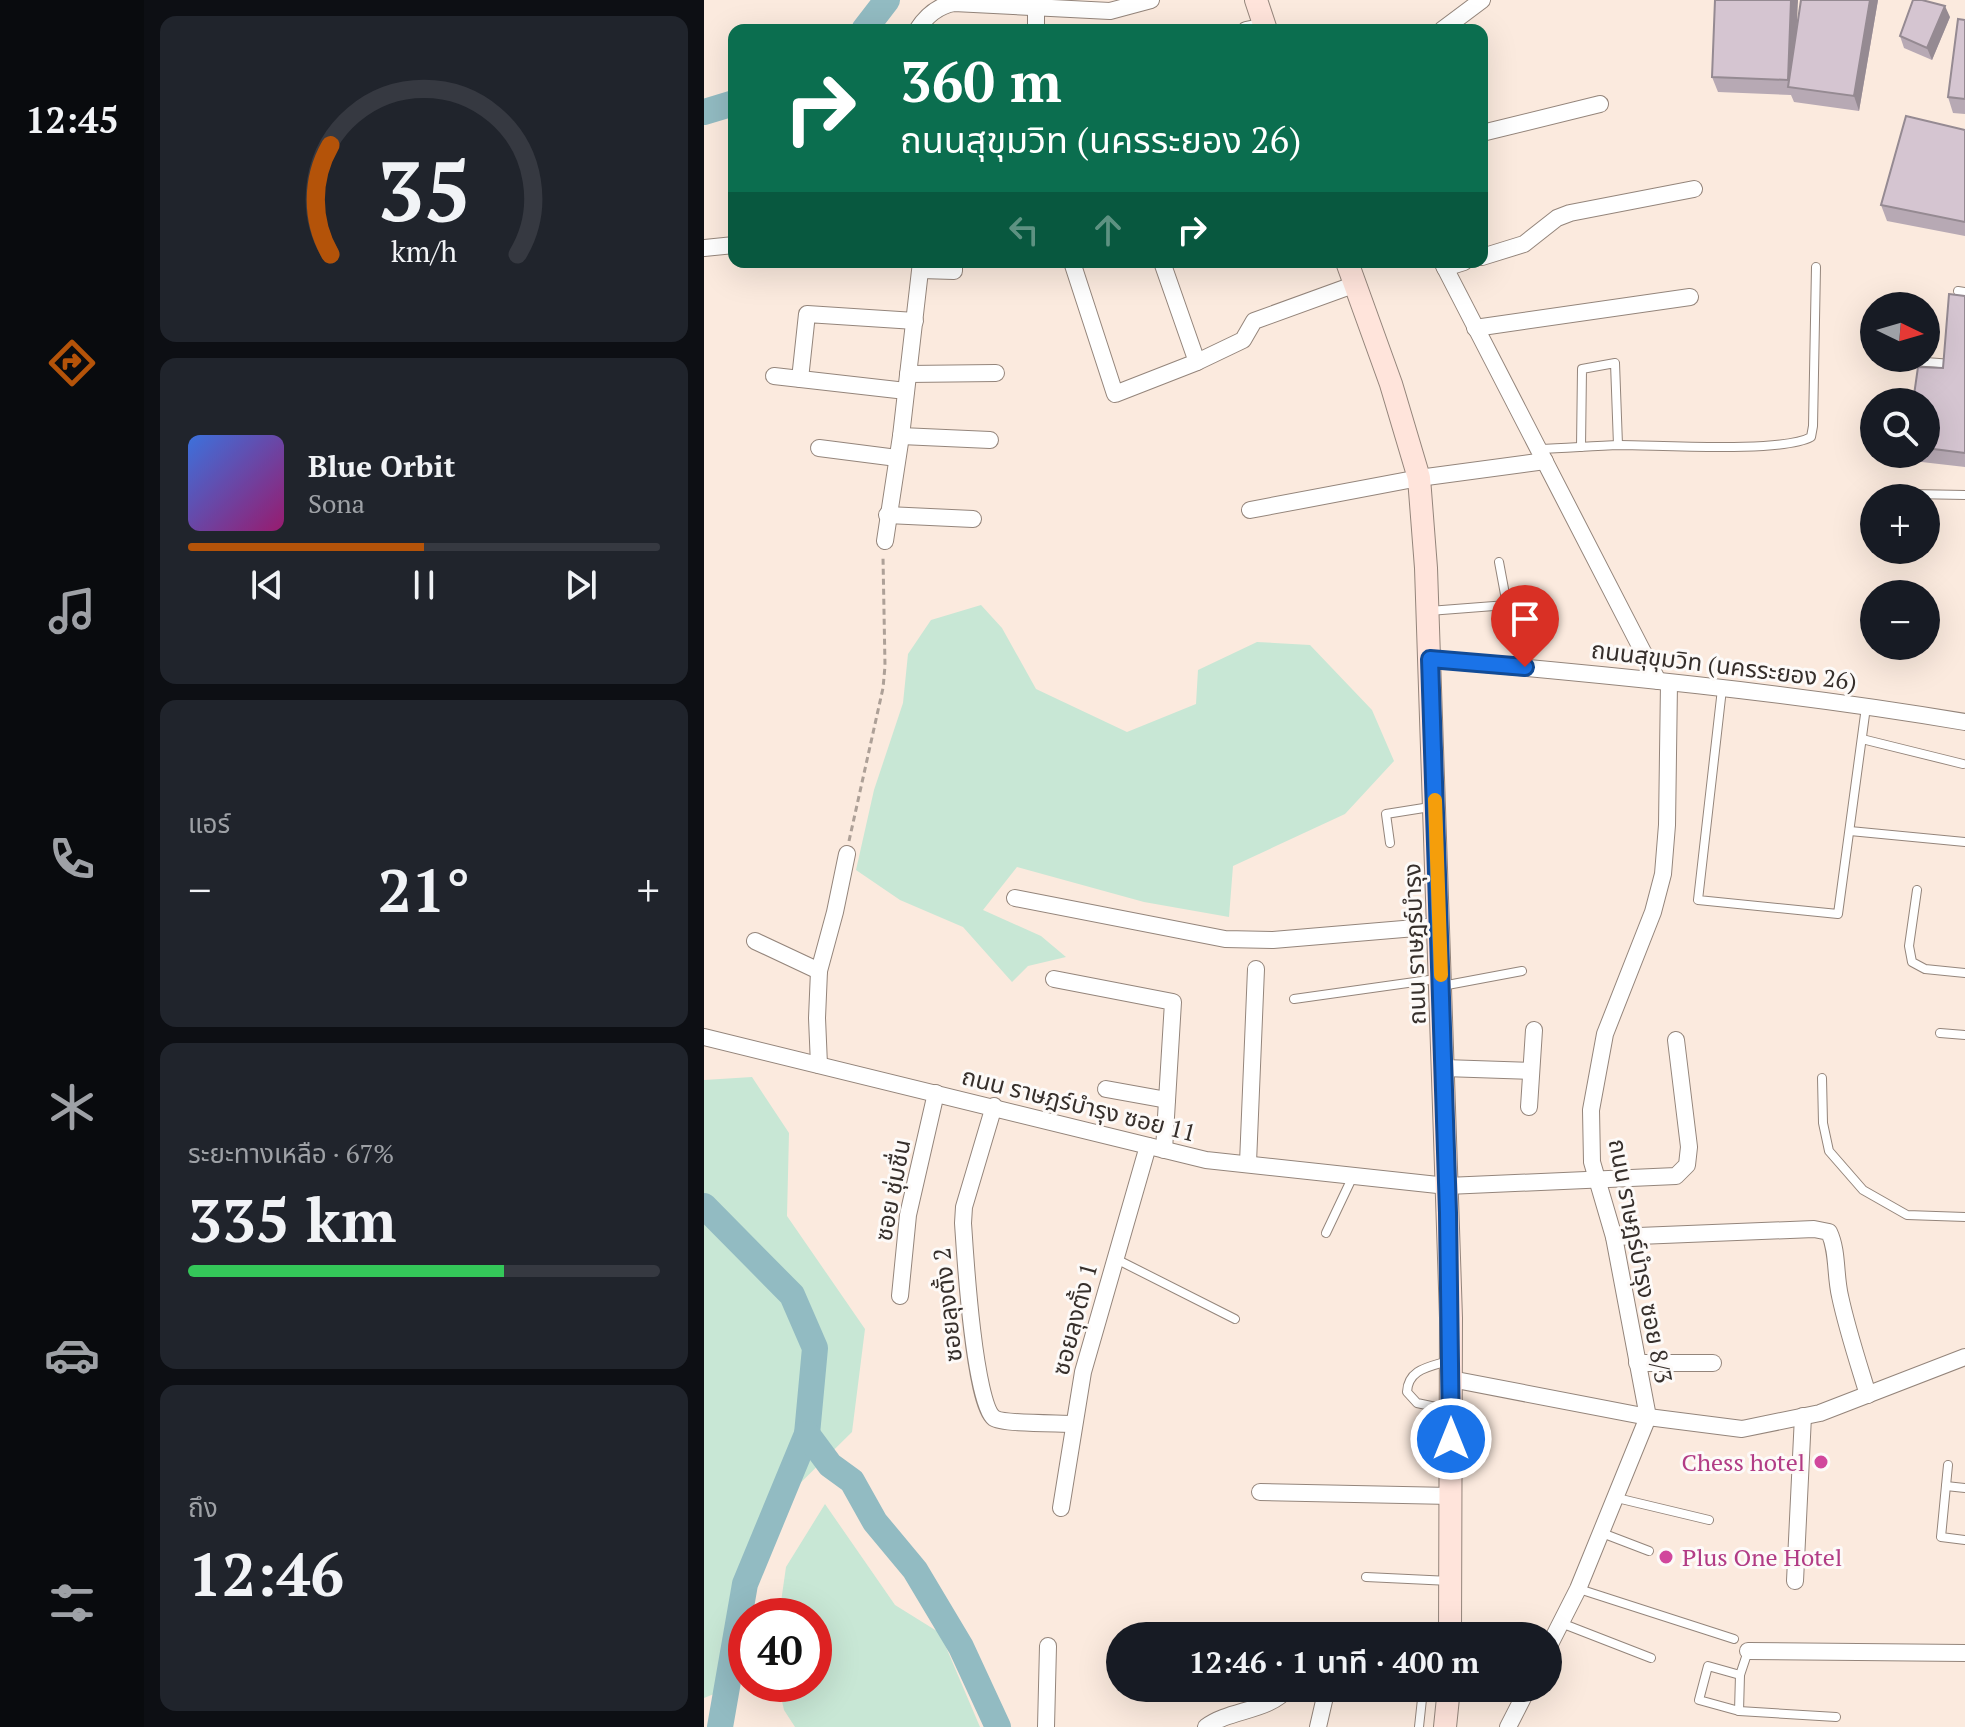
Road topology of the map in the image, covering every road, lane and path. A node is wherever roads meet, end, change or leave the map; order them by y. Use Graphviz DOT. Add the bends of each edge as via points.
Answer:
graph roads {
  1 [pos="1151,0"];
  2 [pos="1256,0"];
  3 [pos="1482,0"];
  4 [pos="1036,7"];
  5 [pos="921,24"];
  6 [pos="1036,24"];
  7 [pos="1258,24"];
  8 [pos="1450,24"];
  9 [pos="1600,104"];
  10 [pos="1488,132"];
  11 [pos="1694,189"];
  12 [pos="728,246"];
  13 [pos="704,248"];
  14 [pos="1488,255"];
  15 [pos="1816,267"];
  16 [pos="921,268"];
  17 [pos="934,268"];
  18 [pos="954,268"];
  19 [pos="1074,268"];
  20 [pos="1164,268"];
  21 [pos="1349,268"];
  22 [pos="1445,268"];
  23 [pos="1356,284"];
  24 [pos="1690,297"];
  25 [pos="915,321"];
  26 [pos="1475,328"];
  27 [pos="1197,362"];
  28 [pos="1940,363"];
  29 [pos="1965,365"];
  30 [pos="996,373"];
  31 [pos="774,376"];
  32 [pos="800,379"];
  33 [pos="907,383"];
  34 [pos="901,436"];
  35 [pos="990,440"];
  36 [pos="1618,445"];
  37 [pos="1581,447"];
  38 [pos="819,448"];
  39 [pos="1542,455"];
  40 [pos="897,458"];
  41 [pos="1419,478"];
  42 [pos="1940,495"];
  43 [pos="1965,495"];
  44 [pos="1250,510"];
  45 [pos="887,515"];
  46 [pos="973,519"];
  47 [pos="885,541"];
  48 [pos="1499,562"];
  49 [pos="1507,605"];
  50 [pos="1428,611"];
  51 [pos="1430,659"];
  52 [pos="1525,667"];
  53 [pos="1664,682"];
  54 [pos="1722,689"];
  55 [pos="1866,706"];
  56 [pos="1965,722"];
  57 [pos="1862,739"];
  58 [pos="1963,764"];
  59 [pos="1435,807"];
  60 [pos="1850,831"];
  61 [pos="1965,842"];
  62 [pos="1390,843"];
  63 [pos="847,854"];
  64 [pos="1917,890"];
  65 [pos="1015,898"];
  66 [pos="1439,926"];
  67 [pos="755,941"];
  68 [pos="1256,969"];
  69 [pos="819,971"];
  70 [pos="1522,971"];
  71 [pos="1965,973"];
  72 [pos="1054,979"];
  73 [pos="1441,982"];
  74 [pos="1294,999"];
  75 [pos="1534,1030"];
  76 [pos="1940,1033"];
  77 [pos="1965,1035"];
  78 [pos="704,1037"];
  79 [pos="1676,1040"];
  80 [pos="819,1065"];
  81 [pos="1444,1068"];
  82 [pos="1531,1071"];
  83 [pos="1822,1078"];
  84 [pos="1106,1089"];
  85 [pos="936,1093"];
  86 [pos="1167,1100"];
  87 [pos="994,1106"];
  88 [pos="1529,1107"];
  89 [pos="1156,1148"];
  90 [pos="1248,1163"];
  91 [pos="1354,1175"];
  92 [pos="1597,1178"];
  93 [pos="1447,1186"];
  94 [pos="1965,1217"];
  95 [pos="1326,1233"];
  96 [pos="1614,1237"];
  97 [pos="1115,1258"];
  98 [pos="900,1296"];
  99 [pos="1235,1319"];
  100 [pos="1965,1357"];
  101 [pos="1637,1363"];
  102 [pos="1713,1363"];
  103 [pos="1451,1369"];
  104 [pos="1868,1395"];
  105 [pos="1451,1410"];
  106 [pos="1803,1416"];
  107 [pos="1648,1417"];
  108 [pos="1074,1424"];
  109 [pos="1948,1465"];
  110 [pos="1946,1486"];
  111 [pos="1965,1488"];
  112 [pos="1260,1492"];
  113 [pos="1451,1496"];
  114 [pos="1617,1498"];
  115 [pos="1061,1508"];
  116 [pos="1709,1520"];
  117 [pos="1601,1532"];
  118 [pos="1965,1540"];
  119 [pos="1649,1551"];
  120 [pos="1366,1577"];
  121 [pos="1450,1581"];
  122 [pos="1795,1581"];
  123 [pos="1578,1589"];
  124 [pos="1450,1622"];
  125 [pos="1562,1622"];
  126 [pos="1562,1623"];
  127 [pos="1734,1639"];
  128 [pos="1048,1646"];
  129 [pos="1748,1651"];
  130 [pos="1965,1653"];
  131 [pos="1651,1658"];
  132 [pos="1740,1675"];
  133 [pos="1269,1702"];
  134 [pos="1324,1702"];
  135 [pos="1422,1702"];
  136 [pos="1448,1702"];
  137 [pos="1521,1702"];
  138 [pos="1739,1711"];
  139 [pos="1836,1717"];
  140 [pos="1046,1727"];
  141 [pos="1206,1727"];
  142 [pos="1318,1727"];
  143 [pos="1419,1727"];
  144 [pos="1445,1727"];
  145 [pos="1508,1727"];
  1 -- 4 [label="street" via="1110,11"];
  2 -- 7 [label="street"];
  3 -- 8 [label="street"];
  4 -- 5 [label="street" via="954,3 943,5"];
  4 -- 6 [label="street"];
  9 -- 10 [label="street"];
  11 -- 14 [label="street" via="1557,218 1524,244"];
  12 -- 13 [label="street"];
  15 -- 36 [label="lane" via="1811,437 1801,443 1757,445"];
  16 -- 25 [label="street"];
  17 -- 18 [label="street"];
  19 -- 27 [label="street" via="1115,394"];
  20 -- 27 [label="street"];
  21 -- 23 [label="street, ถนน ราษฎร์บำรุง"];
  22 -- 26 [label="street"];
  23 -- 27 [label="street" via="1254,321 1243,340"];
  23 -- 41 [label="street, ถนน ราษฎร์บำรุง"];
  24 -- 26 [label="street"];
  25 -- 32 [label="street" via="807,314"];
  25 -- 33 [label="street"];
  26 -- 39 [label="street"];
  28 -- 29 [label="lane"];
  30 -- 33 [label="street"];
  31 -- 32 [label="street"];
  32 -- 33 [label="street"];
  33 -- 34 [label="street"];
  34 -- 35 [label="street"];
  34 -- 40 [label="street"];
  36 -- 37 [label="lane"];
  36 -- 37 [label="lane" via="1615,363 1582,369"];
  37 -- 39 [label="lane"];
  38 -- 40 [label="street"];
  39 -- 41 [label="street"];
  39 -- 53 [label="street"];
  40 -- 45 [label="street"];
  41 -- 44 [label="street"];
  41 -- 50 [label="street, ถนน ราษฎร์บำรุง"];
  42 -- 43 [label="lane"];
  45 -- 46 [label="street"];
  45 -- 47 [label="street"];
  47 -- 63 [label="path" via="884,677"];
  48 -- 49 [label="lane"];
  49 -- 50 [label="lane"];
  49 -- 52 [label="lane"];
  50 -- 51 [label="street, ถนน ราษฎร์บำรุง"];
  51 -- 52 [label="street, ถนนสุขุมวิท (นครระยอง 26)"];
  51 -- 59 [label="street, ถนน ราษฎร์บำรุง"];
  52 -- 53 [label="street, ถนนสุขุมวิท (นครระยอง 26)"];
  53 -- 54 [label="street, ถนนสุขุมวิท (นครระยอง 26)"];
  53 -- 92 [label="street, ถนน ราษฎร์บำรุง ซอย 8/3" via="1663,874 1599,1058 1591,1110"];
  54 -- 55 [label="street, ถนนสุขุมวิท (นครระยอง 26)"];
  54 -- 60 [label="lane" via="1698,900 1838,914"];
  55 -- 56 [label="street, ถนนสุขุมวิท (นครระยอง 26)"];
  55 -- 57 [label="lane"];
  57 -- 58 [label="lane"];
  57 -- 60 [label="lane"];
  59 -- 62 [label="lane" via="1386,814"];
  59 -- 66 [label="street, ถนน ราษฎร์บำรุง"];
  60 -- 61 [label="lane"];
  63 -- 69 [label="street"];
  64 -- 71 [label="lane" via="1909,946 1912,962 1925,969"];
  65 -- 66 [label="street" via="1225,939"];
  66 -- 73 [label="street, ถนน ราษฎร์บำรุง"];
  67 -- 69 [label="street"];
  68 -- 90 [label="street"];
  69 -- 80 [label="street"];
  70 -- 73 [label="lane"];
  72 -- 86 [label="street, ซอยลุงตั้ง 1" via="1173,1002"];
  73 -- 74 [label="lane"];
  73 -- 81 [label="street, ถนน ราษฎร์บำรุง"];
  75 -- 82 [label="street"];
  76 -- 77 [label="lane"];
  78 -- 80 [label="street, ถนน ราษฎร์บำรุง ซอย 11"];
  79 -- 92 [label="street, ถนน ราษฎร์บำรุง ซอย 11" via="1687,1165 1676,1176"];
  80 -- 85 [label="street, ถนน ราษฎร์บำรุง ซอย 11"];
  81 -- 82 [label="street"];
  81 -- 93 [label="street, ถนน ราษฎร์บำรุง"];
  82 -- 88 [label="street"];
  83 -- 94 [label="lane" via="1829,1151 1863,1190 1907,1215"];
  84 -- 86 [label="street"];
  85 -- 87 [label="street, ถนน ราษฎร์บำรุง ซอย 11"];
  85 -- 98 [label="street, ซอย ชุ่มชื่น" via="908,1215"];
  86 -- 89 [label="street, ซอยลุงตั้ง 1"];
  87 -- 89 [label="street, ถนน ราษฎร์บำรุง ซอย 11"];
  87 -- 108 [label="street, ซอยลุงตั้ง 2" via="963,1223 982,1392 989,1413 999,1421"];
  89 -- 90 [label="street, ถนน ราษฎร์บำรุง ซอย 11"];
  89 -- 97 [label="street, ซอยลุงตั้ง 1"];
  90 -- 91 [label="street, ถนน ราษฎร์บำรุง ซอย 11"];
  91 -- 93 [label="street, ถนน ราษฎร์บำรุง ซอย 11"];
  91 -- 95 [label="lane"];
  92 -- 93 [label="street, ถนน ราษฎร์บำรุง ซอย 11"];
  92 -- 96 [label="street, ถนน ราษฎร์บำรุง ซอย 8/3"];
  93 -- 103 [label="street, ถนน ราษฎร์บำรุง"];
  96 -- 101 [label="street, ถนน ราษฎร์บำรุง ซอย 8/3"];
  96 -- 104 [label="street" via="1829,1232 1846,1323"];
  97 -- 99 [label="lane"];
  97 -- 108 [label="street, ซอยลุงตั้ง 1"];
  100 -- 104 [label="street"];
  101 -- 102 [label="street"];
  101 -- 107 [label="street, ถนน ราษฎร์บำรุง ซอย 8/3"];
  103 -- 105 [label="street, ถนน ราษฎร์บำรุง"];
  103 -- 105 [label="lane" via="1415,1372 1407,1392 1417,1403"];
  103 -- 107 [label="street"];
  104 -- 106 [label="street"];
  105 -- 113 [label="street, ถนน ราษฎร์บำรุง"];
  106 -- 107 [label="street" via="1742,1429"];
  106 -- 122 [label="street"];
  107 -- 114 [label="street, ถนน ราษฎร์บำรุง ซอย 8/3"];
  108 -- 115 [label="street, ซอยลุงตั้ง 1"];
  109 -- 110 [label="lane"];
  110 -- 111 [label="lane"];
  110 -- 118 [label="lane" via="1941,1537"];
  112 -- 113 [label="street"];
  113 -- 121 [label="street, ถนน ราษฎร์บำรุง"];
  114 -- 116 [label="lane"];
  114 -- 117 [label="street, ถนน ราษฎร์บำรุง ซอย 8/3"];
  117 -- 119 [label="lane"];
  117 -- 123 [label="street, ถนน ราษฎร์บำรุง ซอย 8/3"];
  120 -- 121 [label="lane"];
  121 -- 124 [label="street, ถนน ราษฎร์บำรุง"];
  123 -- 125 [label="street, ถนน ราษฎร์บำรุง ซอย 8/3"];
  123 -- 127 [label="lane"];
  126 -- 131 [label="lane"];
  128 -- 140 [label="street"];
  129 -- 130 [label="street"];
  129 -- 132 [label="lane"];
  132 -- 138 [label="lane"];
  132 -- 138 [label="lane" via="1708,1666 1699,1700"];
  133 -- 141 [label="street"];
  134 -- 142 [label="street"];
  135 -- 143 [label="lane"];
  136 -- 144 [label="street"];
  137 -- 145 [label="street"];
  138 -- 139 [label="lane"];
}
